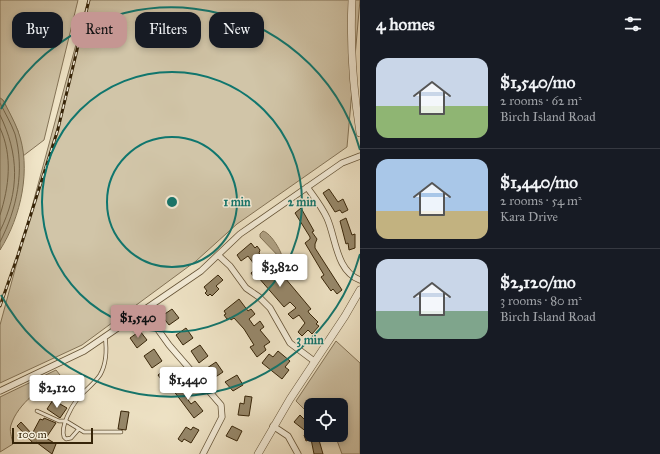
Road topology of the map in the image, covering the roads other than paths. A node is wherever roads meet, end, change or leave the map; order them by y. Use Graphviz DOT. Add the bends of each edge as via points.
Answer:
graph roads {
  1 [pos="352,0"];
  2 [pos="360,133"];
  3 [pos="360,156"];
  4 [pos="307,187"];
  5 [pos="218,255"];
  6 [pos="360,280"];
  7 [pos="360,290"];
  8 [pos="144,310"];
  9 [pos="106,336"];
  10 [pos="314,361"];
  11 [pos="0,391"];
  12 [pos="37,411"];
  13 [pos="66,421"];
  14 [pos="273,426"];
  15 [pos="78,430"];
  16 [pos="121,432"];
  17 [pos="202,454"];
  18 [pos="258,454"];
  19 [pos="298,454"];
  1 -- 2 [label="street" via="352,54"];
  3 -- 4 [label="street" via="342,163"];
  4 -- 5 [label="street" via="240,234"];
  4 -- 6 [label="street" via="328,219 343,262"];
  5 -- 8 [label="street" via="201,271"];
  5 -- 10 [label="street" via="230,266 246,288 270,308 290,343"];
  7 -- 10 [label="street"];
  8 -- 9 [label="street"];
  8 -- 17 [label="street" via="169,345 223,405 222,417"];
  9 -- 11 [label="street" via="84,351"];
  9 -- 13 [label="lane" via="104,366 99,376 78,398"];
  10 -- 14 [label="street"];
  12 -- 13 [label="lane" via="59,421"];
  13 -- 15 [label="lane"];
  13 -- 15 [label="lane" via="63,428 66,439 75,436"];
  14 -- 18 [label="street"];
  14 -- 19 [label="street" via="288,436"];
  15 -- 16 [label="lane" via="91,433"];
}
